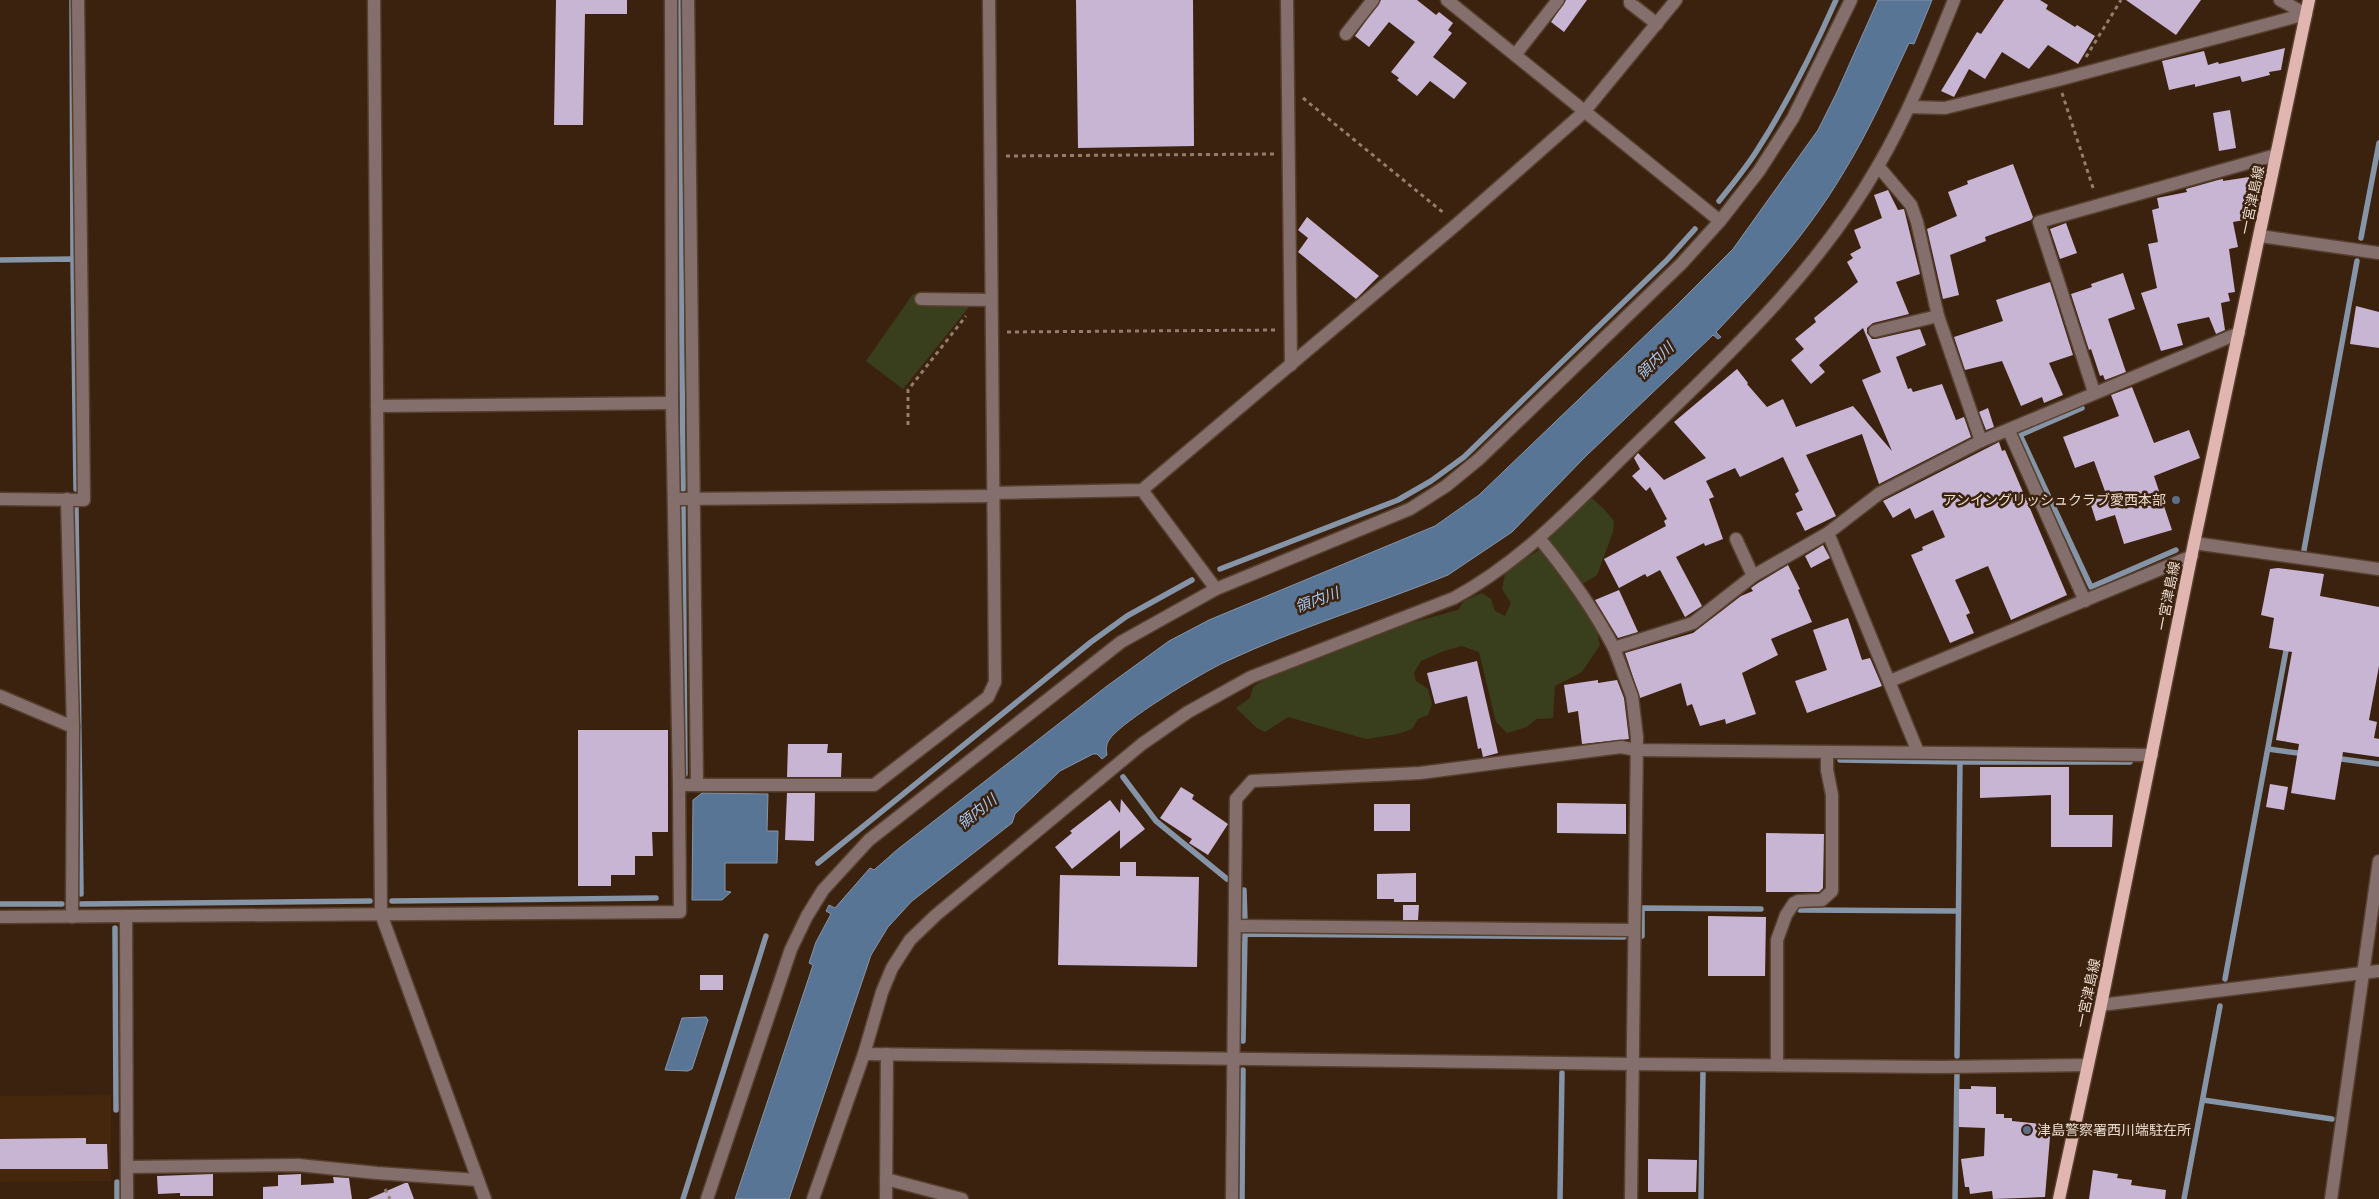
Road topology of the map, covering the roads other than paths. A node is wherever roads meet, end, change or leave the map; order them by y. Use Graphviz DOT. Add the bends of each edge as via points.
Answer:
graph roads {
  1 [pos="78,0"];
  2 [pos="374,0"];
  3 [pos="671,0"];
  4 [pos="688,0"];
  5 [pos="988,0"];
  6 [pos="1287,0"];
  7 [pos="1373,0"];
  8 [pos="1446,0"];
  9 [pos="1558,0"];
  10 [pos="1630,0"];
  11 [pos="1676,0"];
  12 [pos="1851,0"];
  13 [pos="1954,0"];
  14 [pos="2280,0"];
  15 [pos="2309,0"];
  16 [pos="2306,14"];
  17 [pos="1657,24"];
  18 [pos="1346,34"];
  19 [pos="1515,55"];
  20 [pos="1910,107"];
  21 [pos="1584,112"];
  22 [pos="2276,155"];
  23 [pos="1878,166"];
  24 [pos="1720,221"];
  25 [pos="2260,236"];
  26 [pos="2379,253"];
  27 [pos="921,299"];
  28 [pos="985,299"];
  29 [pos="1938,316"];
  30 [pos="1874,331"];
  31 [pos="2239,333"];
  32 [pos="1291,366"];
  33 [pos="2094,392"];
  34 [pos="672,403"];
  35 [pos="377,406"];
  36 [pos="2009,431"];
  37 [pos="1981,441"];
  38 [pos="1142,490"];
  39 [pos="993,495"];
  40 [pos="694,498"];
  41 [pos="0,499"];
  42 [pos="67,499"];
  43 [pos="674,499"];
  44 [pos="1828,533"];
  45 [pos="1539,538"];
  46 [pos="1736,539"];
  47 [pos="2193,550"];
  48 [pos="2379,570"];
  49 [pos="1753,576"];
  50 [pos="1216,589"];
  51 [pos="2085,601"];
  52 [pos="1614,648"];
  53 [pos="1890,681"];
  54 [pos="0,696"];
  55 [pos="73,727"];
  56 [pos="1636,750"];
  57 [pos="1827,752"];
  58 [pos="1918,752"];
  59 [pos="2152,755"];
  60 [pos="679,785"];
  61 [pos="697,785"];
  62 [pos="2379,861"];
  63 [pos="381,914"];
  64 [pos="72,917"];
  65 [pos="126,917"];
  66 [pos="0,918"];
  67 [pos="1234,926"];
  68 [pos="1634,930"];
  69 [pos="2379,971"];
  70 [pos="2362,973"];
  71 [pos="2101,1005"];
  72 [pos="864,1054"];
  73 [pos="887,1054"];
  74 [pos="1234,1058"];
  75 [pos="1632,1064"];
  76 [pos="1777,1065"];
  77 [pos="2088,1065"];
  78 [pos="127,1167"];
  79 [pos="886,1179"];
  80 [pos="478,1180"];
  81 [pos="127,1199"];
  82 [pos="485,1199"];
  83 [pos="707,1199"];
  84 [pos="814,1199"];
  85 [pos="886,1199"];
  86 [pos="962,1199"];
  87 [pos="1232,1199"];
  88 [pos="1631,1199"];
  89 [pos="2059,1199"];
  90 [pos="2331,1199"];
  1 -- 42 [label="street" via="84,500"];
  2 -- 35 [label="street"];
  3 -- 34 [label="street"];
  4 -- 40 [label="street"];
  5 -- 28 [label="street" via="990,156"];
  6 -- 32 [label="street"];
  7 -- 18 [label="street"];
  8 -- 19 [label="street"];
  9 -- 19 [label="street"];
  10 -- 17 [label="street"];
  11 -- 17 [label="street"];
  12 -- 24 [label="street" via="1793,118 1759,171"];
  13 -- 20 [label="street"];
  14 -- 16 [label="street"];
  15 -- 16 [label="main road, 一宮津島線"];
  16 -- 20 [label="street" via="1945,108"];
  16 -- 22 [label="main road, 一宮津島線"];
  17 -- 21 [label="street"];
  19 -- 21 [label="street"];
  20 -- 23 [label="street"];
  21 -- 24 [label="street"];
  21 -- 32 [label="street"];
  22 -- 25 [label="main road, 一宮津島線"];
  22 -- 33 [label="street" via="2039,222"];
  23 -- 29 [label="street" via="1911,205"];
  23 -- 45 [label="street" via="1813,260 1774,308"];
  24 -- 50 [label="street" via="1682,264 1480,458 1446,486 1410,509"];
  25 -- 26 [label="street"];
  25 -- 31 [label="main road, 一宮津島線"];
  27 -- 28 [label="street"];
  28 -- 39 [label="street" via="992,333"];
  29 -- 30 [label="street"];
  29 -- 37 [label="street"];
  31 -- 33 [label="street"];
  31 -- 47 [label="main road, 一宮津島線"];
  32 -- 38 [label="street"];
  33 -- 36 [label="street"];
  34 -- 35 [label="street"];
  34 -- 43 [label="street"];
  35 -- 63 [label="street"];
  36 -- 37 [label="street"];
  36 -- 51 [label="street"];
  37 -- 44 [label="street" via="1880,493"];
  38 -- 39 [label="street"];
  38 -- 50 [label="street"];
  39 -- 40 [label="street"];
  39 -- 61 [label="street" via="995,682 988,697 874,785"];
  40 -- 43 [label="street"];
  40 -- 61 [label="street"];
  41 -- 42 [label="street"];
  42 -- 55 [label="street"];
  43 -- 60 [label="street"];
  44 -- 49 [label="street"];
  44 -- 53 [label="street"];
  45 -- 52 [label="street" via="1571,576"];
  45 -- 72 [label="street" via="1482,583 1454,598 1251,678 1188,712 1142,744 910,940 892,968 882,992"];
  46 -- 49 [label="street"];
  47 -- 48 [label="street"];
  47 -- 51 [label="street"];
  47 -- 59 [label="main road, 一宮津島線"];
  49 -- 52 [label="street" via="1693,623"];
  50 -- 83 [label="street" via="1121,642 1085,669 870,840 823,890 791,949"];
  51 -- 53 [label="street"];
  52 -- 56 [label="street" via="1632,696"];
  53 -- 58 [label="street"];
  54 -- 55 [label="street"];
  55 -- 64 [label="street"];
  56 -- 57 [label="street"];
  56 -- 67 [label="street" via="1621,747 1420,773 1252,781 1236,799"];
  56 -- 68 [label="street"];
  57 -- 58 [label="street"];
  57 -- 76 [label="street" via="1832,795 1832,891 1822,900 1794,903 1777,940"];
  58 -- 59 [label="street"];
  59 -- 71 [label="main road, 一宮津島線"];
  60 -- 61 [label="street"];
  60 -- 63 [label="street" via="680,912"];
  62 -- 70 [label="street"];
  63 -- 65 [label="street"];
  63 -- 80 [label="street"];
  64 -- 65 [label="street"];
  64 -- 66 [label="street"];
  65 -- 78 [label="street"];
  67 -- 68 [label="street"];
  67 -- 74 [label="street"];
  68 -- 75 [label="street"];
  69 -- 70 [label="street"];
  70 -- 71 [label="street"];
  70 -- 90 [label="street"];
  71 -- 77 [label="main road, 一宮津島線"];
  72 -- 73 [label="street"];
  72 -- 84 [label="street"];
  73 -- 74 [label="street"];
  73 -- 79 [label="street"];
  74 -- 75 [label="street"];
  74 -- 87 [label="street"];
  75 -- 76 [label="street"];
  75 -- 88 [label="street"];
  76 -- 77 [label="street"];
  77 -- 89 [label="main road, 一宮津島線"];
  78 -- 80 [label="street" via="298,1165"];
  78 -- 81 [label="street"];
  79 -- 85 [label="street"];
  79 -- 86 [label="street"];
  80 -- 82 [label="street"];
}
